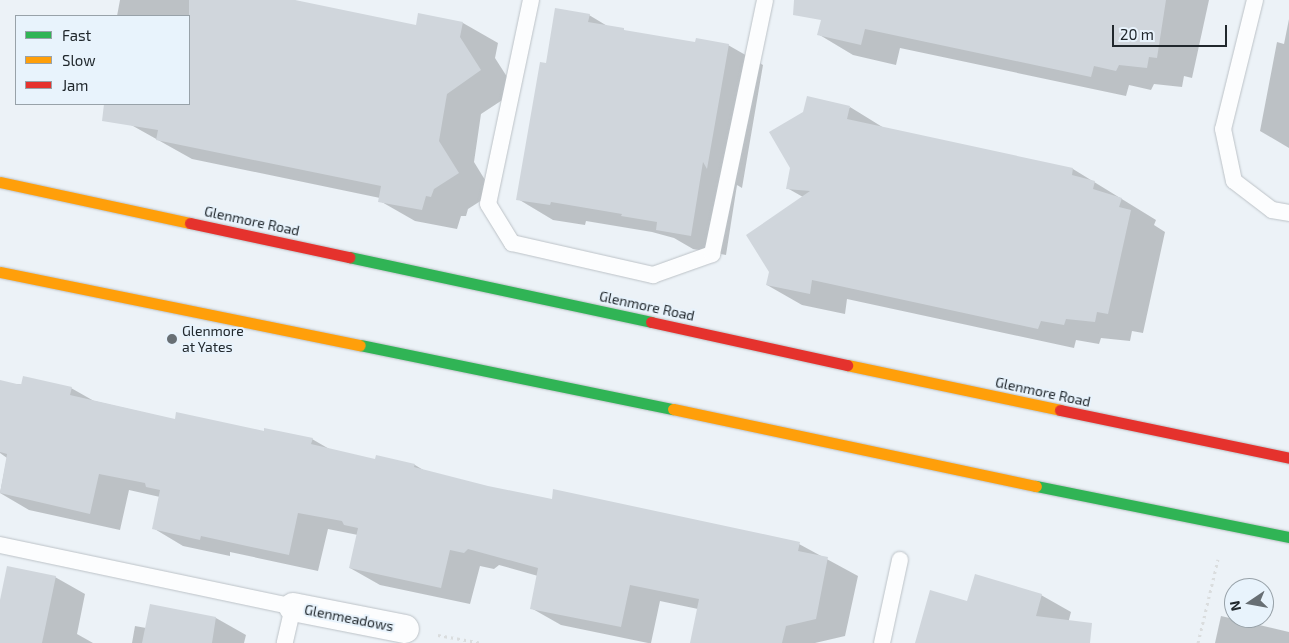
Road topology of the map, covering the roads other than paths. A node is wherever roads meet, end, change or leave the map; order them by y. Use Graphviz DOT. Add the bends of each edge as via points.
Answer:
graph roads {
  1 [pos="531,0"];
  2 [pos="765,0"];
  3 [pos="1255,0"];
  4 [pos="0,182"];
  5 [pos="1289,213"];
  6 [pos="0,272"];
  7 [pos="1289,458"];
  8 [pos="1289,538"];
  9 [pos="0,545"];
  10 [pos="900,560"];
  11 [pos="293,607"];
  12 [pos="405,629"];
  13 [pos="285,643"];
  14 [pos="882,643"];
  1 -- 2 [label="lane" via="488,204 512,243 654,274 712,254"];
  3 -- 5 [label="lane" via="1223,129 1234,181 1272,210"];
  4 -- 7 [label="main road, Glenmore Road"];
  6 -- 8 [label="main road"];
  9 -- 11 [label="lane"];
  10 -- 14 [label="lane"];
  11 -- 12 [label="street, Glenmeadows"];
  11 -- 13 [label="lane"];
}
